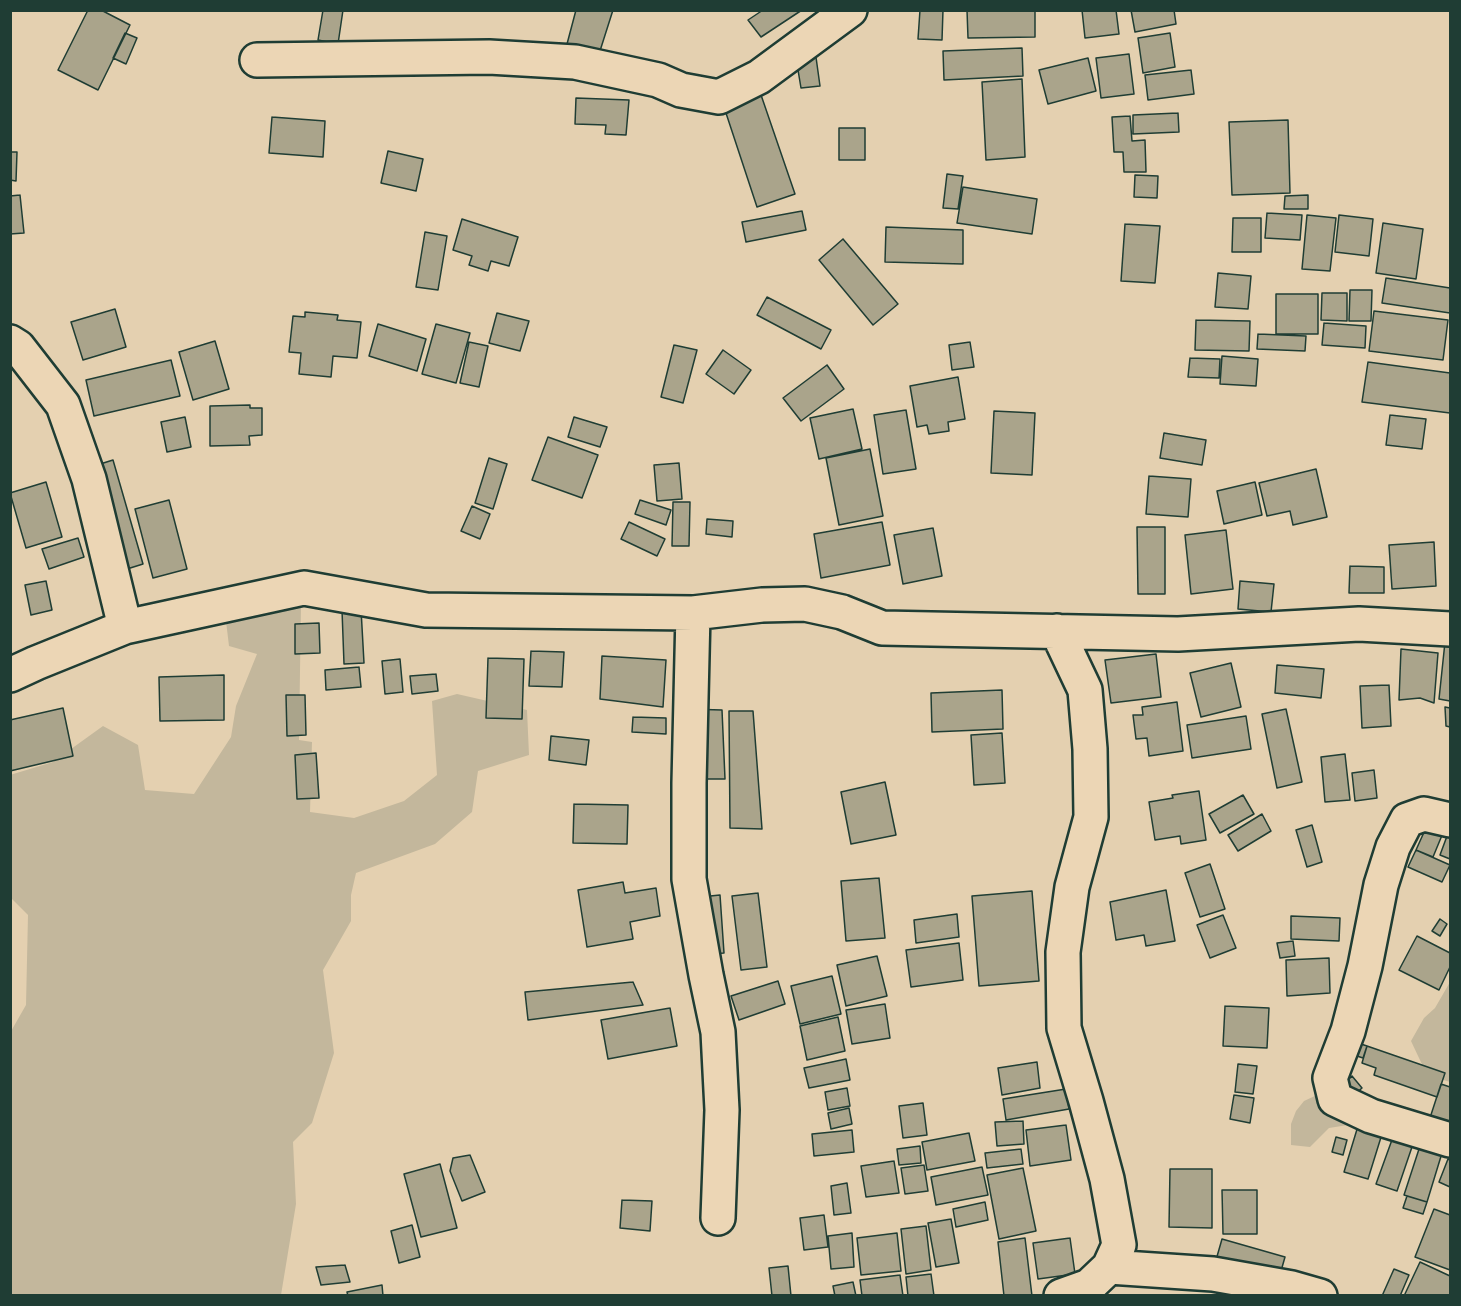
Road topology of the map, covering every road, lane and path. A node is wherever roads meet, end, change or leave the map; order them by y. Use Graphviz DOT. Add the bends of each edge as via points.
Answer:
graph roads {
  1 [pos="850,10"];
  2 [pos="257,60"];
  3 [pos="10,342"];
  4 [pos="693,613"];
  5 [pos="125,627"];
  6 [pos="1450,629"];
  7 [pos="1058,631"];
  8 [pos="10,675"];
  9 [pos="1450,820"];
  10 [pos="1450,1140"];
  11 [pos="718,1218"];
  12 [pos="1109,1267"];
  13 [pos="1061,1296"];
  14 [pos="1320,1296"];
  1 -- 2 [label="street" via="759,77 719,97 575,62 489,57"];
  3 -- 5 [label="street" via="63,405 88,479"];
  4 -- 5 [label="street" via="426,610 304,588"];
  4 -- 7 [label="street" via="762,604 805,604 842,612 882,628"];
  4 -- 11 [label="street" via="689,879 718,1032 722,1110"];
  5 -- 8 [label="street"];
  6 -- 7 [label="street" via="1359,624 1178,634"];
  7 -- 12 [label="street" via="1085,690 1090,749 1091,817 1072,887 1063,952 1064,1028 1107,1179 1119,1245"];
  9 -- 10 [label="street" via="1424,814 1407,820 1393,847 1348,1031 1330,1078 1335,1099 1371,1116"];
  12 -- 13 [label="street" via="1089,1286"];
  12 -- 14 [label="street" via="1213,1274"];
}
